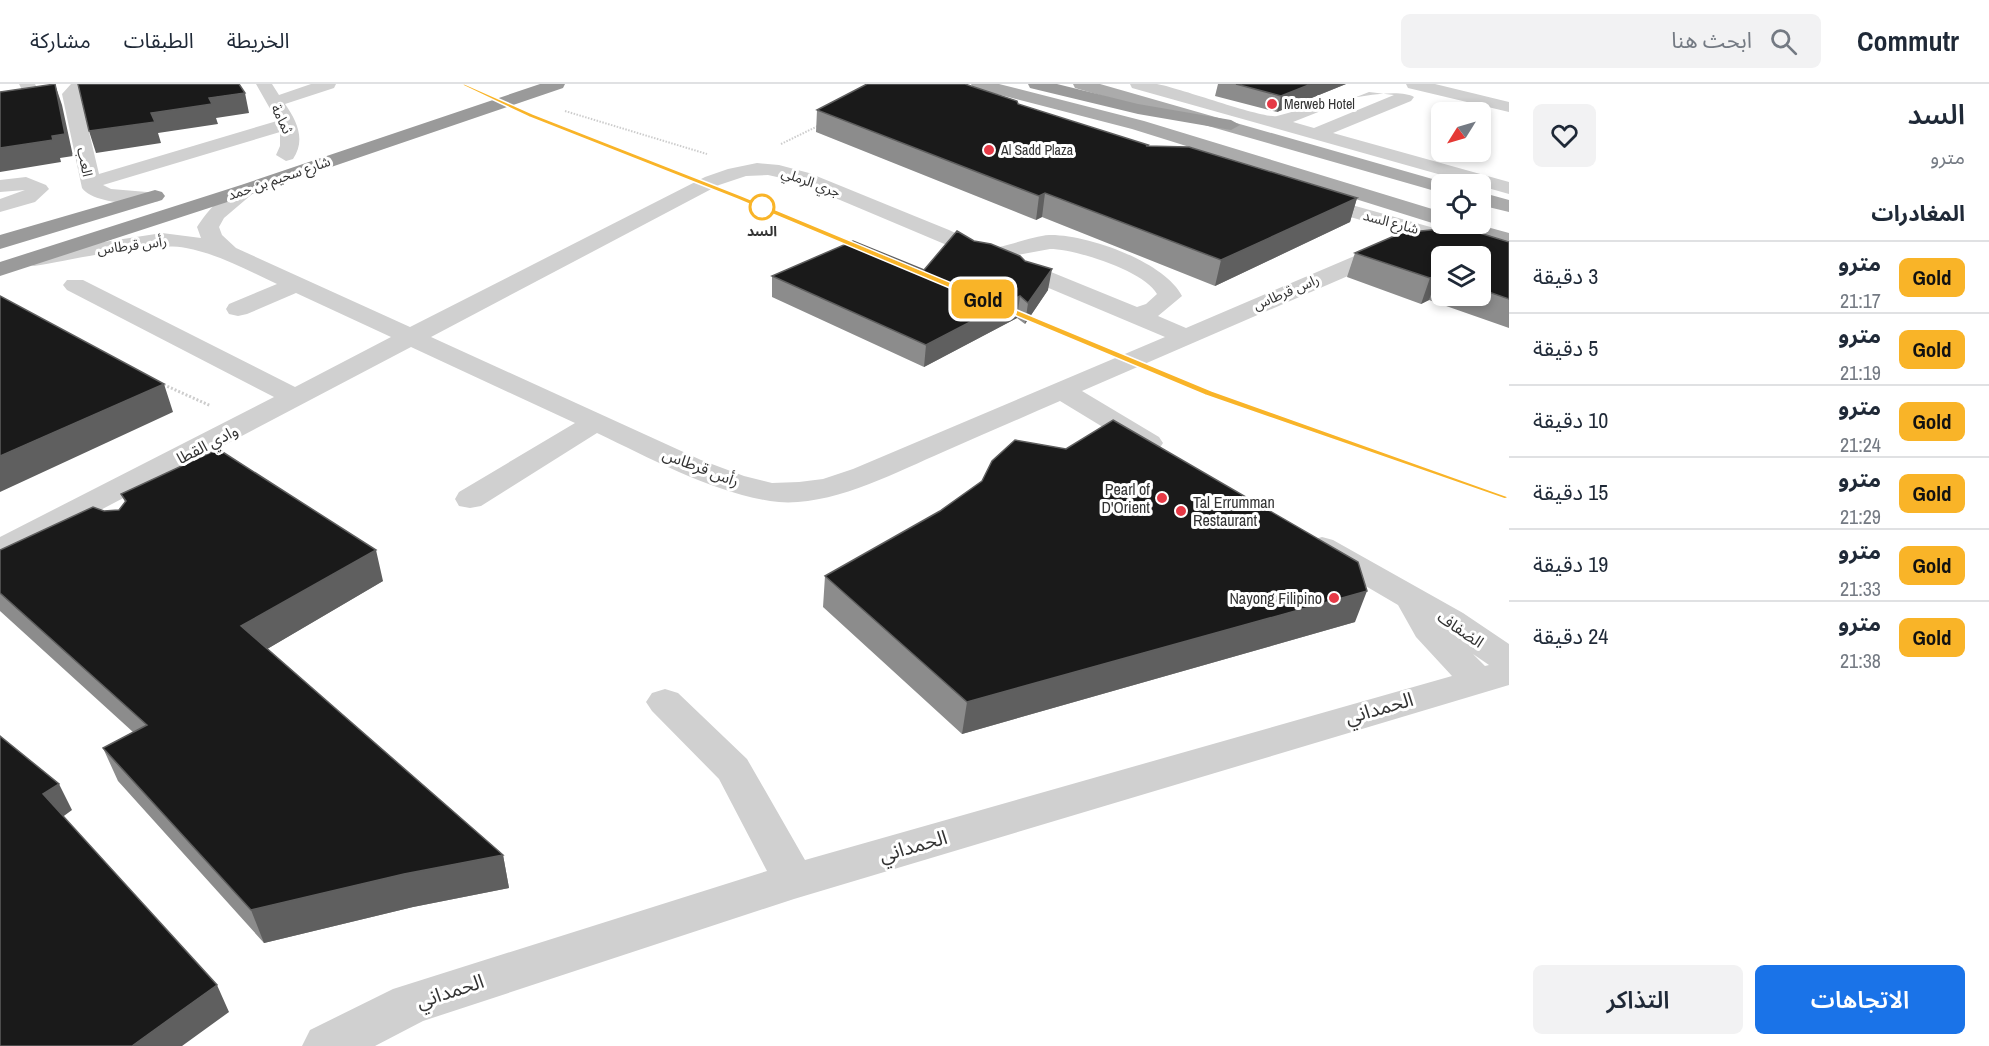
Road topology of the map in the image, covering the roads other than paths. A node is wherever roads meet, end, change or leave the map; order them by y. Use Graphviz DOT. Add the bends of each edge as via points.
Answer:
graph roads {
  1 [pos="86,84"];
  2 [pos="264,84"];
  3 [pos="328,84"];
  4 [pos="557,84"];
  5 [pos="966,84"];
  6 [pos="979,84"];
  7 [pos="1036,84"];
  8 [pos="1081,84"];
  9 [pos="1138,84"];
  10 [pos="1414,84"];
  11 [pos="1457,84"];
  12 [pos="1204,87"];
  13 [pos="523,90"];
  14 [pos="33,95"];
  15 [pos="1177,95"];
  16 [pos="1509,96"];
  17 [pos="11,97"];
  18 [pos="274,102"];
  19 [pos="1509,107"];
  20 [pos="1274,123"];
  21 [pos="286,124"];
  22 [pos="1231,125"];
  23 [pos="1314,134"];
  24 [pos="1116,139"];
  25 [pos="308,147"];
  26 [pos="286,155"];
  27 [pos="1404,160"];
  28 [pos="264,162"];
  29 [pos="1431,175"];
  30 [pos="89,183"];
  31 [pos="1431,184"];
  32 [pos="0,186"];
  33 [pos="1509,188"];
  34 [pos="248,189"];
  35 [pos="174,190"];
  36 [pos="1290,193"];
  37 [pos="152,197"];
  38 [pos="1491,201"];
  39 [pos="0,206"];
  40 [pos="1509,206"];
  41 [pos="1431,216"];
  42 [pos="1394,224"];
  43 [pos="1431,229"];
  44 [pos="1449,234"];
  45 [pos="1461,234"];
  46 [pos="1470,234"];
  47 [pos="1509,240"];
  48 [pos="0,242"];
  49 [pos="1387,249"];
  50 [pos="228,253"];
  51 [pos="994,254"];
  52 [pos="1509,256"];
  53 [pos="34,259"];
  54 [pos="0,269"];
  55 [pos="297,284"];
  56 [pos="75,285"];
  57 [pos="238,309"];
  58 [pos="1137,315"];
  59 [pos="1185,336"];
  60 [pos="414,338"];
  61 [pos="1061,390"];
  62 [pos="296,398"];
  63 [pos="596,422"];
  64 [pos="1169,455"];
  65 [pos="470,499"];
  66 [pos="85,506"];
  67 [pos="110,525"];
  68 [pos="1300,533"];
  69 [pos="0,550"];
  70 [pos="1498,671"];
  71 [pos="665,702"];
  72 [pos="794,881"];
  73 [pos="327,1046"];
  1 -- 30 [label="street, العب" via="71,94"];
  2 -- 18 [label="street, ثمامة"];
  3 -- 18 [label="street"];
  4 -- 13 [label="highway, شارع سحيم بن حمد"];
  5 -- 24 [label="street" via="1030,112"];
  6 -- 41 [label="main road, شارع السد" via="1128,122"];
  7 -- 22 [label="highway" via="1148,111"];
  8 -- 22 [label="main road"];
  9 -- 15 [label="street"];
  10 -- 19 [label="street"];
  11 -- 16 [label="street"];
  12 -- 15 [label="street"];
  13 -- 34 [label="highway, شارع سحيم بن حمد" via="469,113"];
  14 -- 17 [label="street"];
  15 -- 20 [label="street"];
  18 -- 21 [label="street, ثمامة"];
  20 -- 23 [label="street"];
  20 -- 23 [label="street" via="1367,87 1394,89 1405,97"];
  21 -- 26 [label="street, ثمامة" via="292,138"];
  21 -- 30 [label="street"];
  22 -- 31 [label="main road"];
  23 -- 27 [label="street"];
  25 -- 26 [label="highway, شارع سحيم بن حمد"];
  26 -- 28 [label="highway, شارع سحيم بن حمد"];
  27 -- 29 [label="main road"];
  27 -- 33 [label="street"];
  30 -- 37 [label="street, العب" via="108,195"];
  32 -- 39 [label="street" via="26,183 39,189 28,198"];
  34 -- 50 [label="street, رأس قرطاس" via="216,214 208,227 212,238"];
  34 -- 53 [label="highway, شارع سحيم بن حمد"];
  35 -- 37 [label="highway"];
  36 -- 42 [label="street, شارع السد"];
  37 -- 48 [label="highway"];
  38 -- 40 [label="main road"];
  42 -- 43 [label="street, شارع السد"];
  42 -- 49 [label="street" via="1394,239"];
  44 -- 49 [label="street, راس قرطاس"];
  45 -- 52 [label="street, شارع السد"];
  46 -- 47 [label="main road, شارع السد"];
  49 -- 59 [label="street, راس قرطاس"];
  50 -- 53 [label="street, رأس قرطاس" via="186,241 162,240"];
  50 -- 55 [label="street, رأس قرطاس"];
  51 -- 58 [label="street, جري الرملي"];
  51 -- 58 [label="street" via="1039,242 1058,242 1117,260 1155,277 1170,290 1165,303"];
  51 -- 60 [label="street, جري الرملي" via="787,171 739,170"];
  53 -- 54 [label="highway, شارع سحيم بن حمد"];
  55 -- 57 [label="street"];
  55 -- 60 [label="street, رأس قرطاس"];
  56 -- 62 [label="street"];
  58 -- 59 [label="street, جري الرملي"];
  59 -- 61 [label="street, رأس قرطاس"];
  60 -- 62 [label="street, وادي القطا"];
  60 -- 63 [label="street, رأس قرطاس"];
  61 -- 63 [label="street, رأس قرطاس" via="864,475 828,487 799,491 772,492 733,482"];
  61 -- 64 [label="street"];
  62 -- 66 [label="street, وادي القطا"];
  63 -- 65 [label="street"];
  66 -- 67 [label="street"];
  66 -- 69 [label="street, وادي القطا"];
  68 -- 70 [label="street, الضفاف" via="1411,600 1428,629"];
  70 -- 72 [label="street, الحمداني"];
  71 -- 72 [label="street" via="733,770 752,798"];
  72 -- 73 [label="street, الحمداني" via="410,1004"];
}
